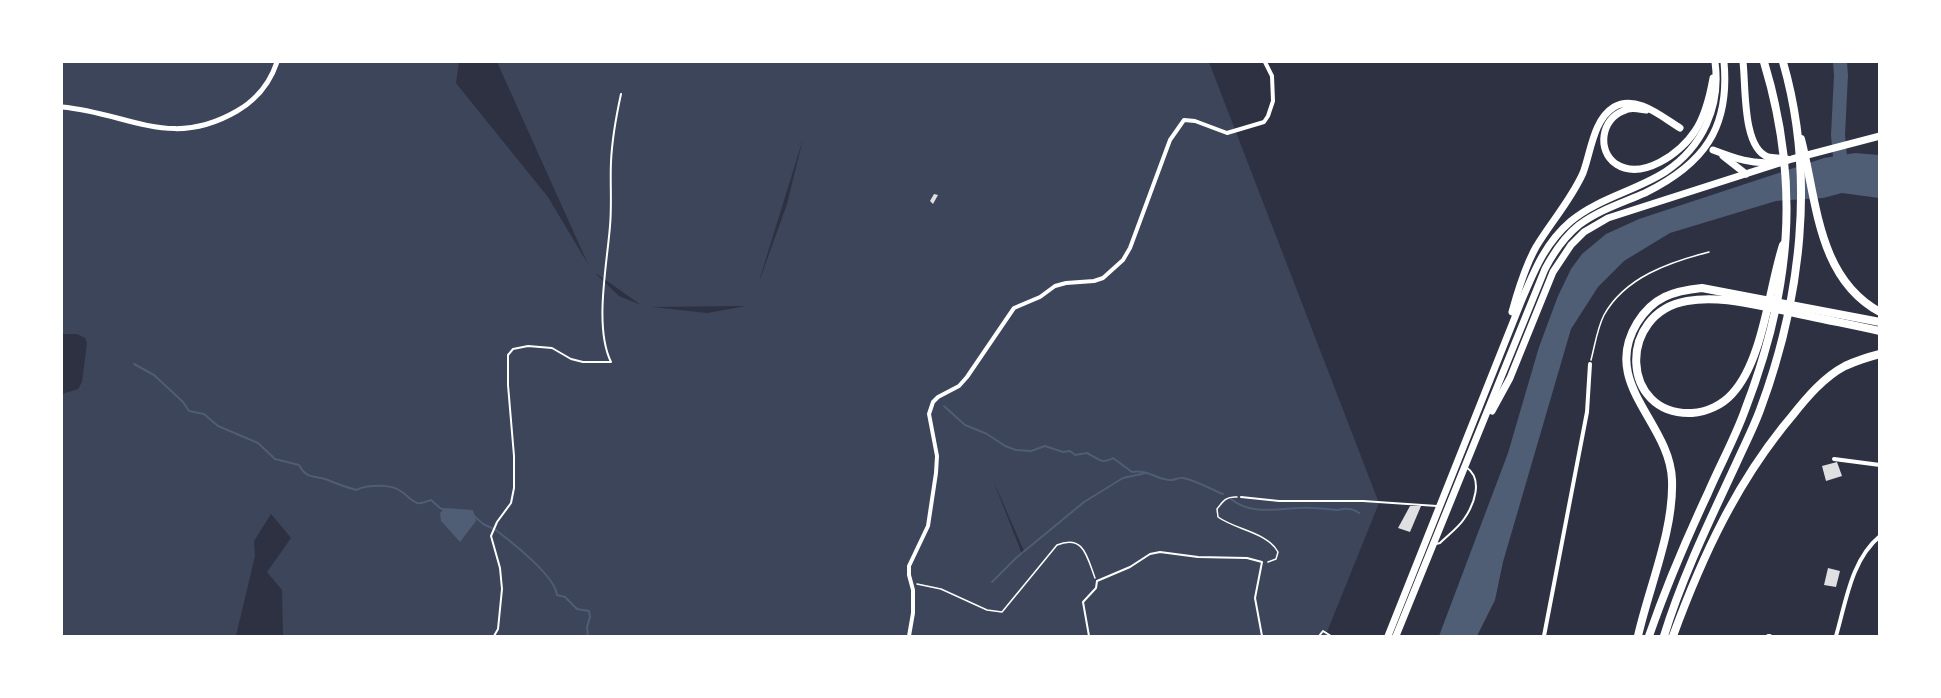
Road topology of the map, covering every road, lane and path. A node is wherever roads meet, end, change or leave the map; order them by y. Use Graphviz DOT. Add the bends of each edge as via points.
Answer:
graph roads {
  1 [pos="277,62"];
  2 [pos="1265,62"];
  3 [pos="1724,62"];
  4 [pos="1743,62"];
  5 [pos="1764,62"];
  6 [pos="1783,62"];
  7 [pos="1715,63"];
  8 [pos="621,94"];
  9 [pos="62,107"];
  10 [pos="1653,111"];
  11 [pos="1680,128"];
  12 [pos="1880,136"];
  13 [pos="1801,147"];
  14 [pos="1792,159"];
  15 [pos="1746,174"];
  16 [pos="1787,229"];
  17 [pos="1709,252"];
  18 [pos="1880,312"];
  19 [pos="1880,322"];
  20 [pos="1880,331"];
  21 [pos="1503,347"];
  22 [pos="1880,354"];
  23 [pos="1590,364"];
  24 [pos="1479,431"];
  25 [pos="1834,459"];
  26 [pos="1880,465"];
  27 [pos="1465,466"];
  28 [pos="1241,497"];
  29 [pos="1440,507"];
  30 [pos="1880,536"];
  31 [pos="1433,544"];
  32 [pos="1262,562"];
  33 [pos="1097,581"];
  34 [pos="911,583"];
  35 [pos="494,636"];
  36 [pos="909,636"];
  37 [pos="1089,636"];
  38 [pos="1262,636"];
  39 [pos="1319,636"];
  40 [pos="1331,636"];
  41 [pos="1388,636"];
  42 [pos="1396,636"];
  43 [pos="1544,636"];
  44 [pos="1638,636"];
  45 [pos="1649,636"];
  46 [pos="1664,636"];
  47 [pos="1673,636"];
  48 [pos="1836,636"];
  1 -- 9 [label="street" via="269,81 246,105 197,127 155,128"];
  2 -- 34 [label="street" via="1272,76 1273,101 1264,122 1227,133 1184,120 1170,140 1130,248 1118,265 1102,278 1055,286 1014,308 967,377 933,402 928,414 937,456 934,494 928,526 909,566"];
  3 -- 24 [label="highway" via="1726,91 1722,109 1709,144 1694,161 1670,180 1587,220 1553,253"];
  4 -- 14 [label="highway" via="1751,138 1767,157"];
  5 -- 16 [label="highway" via="1781,132"];
  6 -- 13 [label="highway"];
  7 -- 10 [label="highway" via="1701,119 1682,146 1668,157 1639,169 1618,165 1605,148 1603,138 1609,123 1632,108"];
  7 -- 21 [label="highway" via="1716,92 1700,138 1664,172 1599,202 1555,235 1537,263"];
  8 -- 35 [label="lane" via="611,161 604,286 603,336 611,362 571,360 552,348 528,345 513,349 508,355 514,488 511,503 491,536 502,589"];
  10 -- 11 [label="highway"];
  10 -- 21 [label="highway" via="1633,103 1624,104 1600,122 1575,190 1535,248"];
  12 -- 14 [label="highway"];
  13 -- 18 [label="highway" via="1826,246 1855,293"];
  13 -- 46 [label="highway" via="1799,235 1786,325 1760,411"];
  14 -- 15 [label="highway"];
  14 -- 15 [label="highway" via="1755,163 1713,150"];
  15 -- 24 [label="highway" via="1608,218 1584,232 1553,272 1510,378"];
  16 -- 20 [label="highway" via="1773,278 1764,319 1750,365 1732,395 1697,413 1674,411 1652,399 1642,387 1635,359 1641,334 1654,317 1674,304 1705,299 1731,301"];
  16 -- 45 [label="highway" via="1774,322 1745,410"];
  17 -- 23 [label="path" via="1677,260 1650,273 1614,299 1599,328"];
  19 -- 44 [label="highway" via="1702,288 1677,291 1642,314 1627,344 1625,361 1629,382 1665,449 1672,478 1671,507"];
  21 -- 29 [label="highway"];
  22 -- 47 [label="highway" via="1844,367 1825,380 1777,433 1722,521"];
  23 -- 43 [label="street" via="1587,412"];
  24 -- 27 [label="highway"];
  25 -- 26 [label="street"];
  27 -- 31 [label="highway"];
  27 -- 31 [label="lane" via="1477,483 1469,510 1440,543"];
  28 -- 29 [label="lane"];
  28 -- 32 [label="path" via="1224,499 1217,509 1218,517 1274,545 1276,559"];
  29 -- 41 [label="highway"];
  30 -- 48 [label="street" via="1862,555"];
  31 -- 42 [label="highway"];
  32 -- 33 [label="lane" via="1160,552"];
  32 -- 38 [label="lane" via="1255,598"];
  33 -- 34 [label="path" via="1082,547 1068,540 1049,553 1002,612 987,610 940,589"];
  33 -- 37 [label="lane" via="1096,588 1083,602"];
  34 -- 36 [label="street" via="913,613"];
  39 -- 40 [label="lane" via="1323,631"];
}
